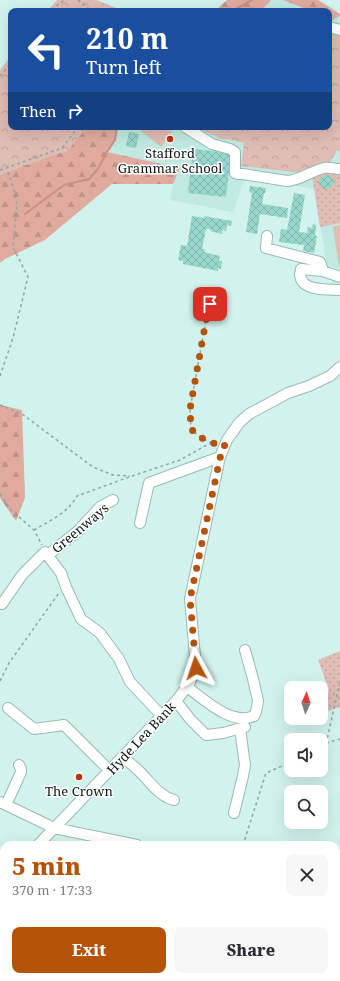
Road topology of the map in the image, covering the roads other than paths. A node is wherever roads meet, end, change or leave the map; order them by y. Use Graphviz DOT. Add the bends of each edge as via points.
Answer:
graph roads {
  1 [pos="190,130"];
  2 [pos="340,169"];
  3 [pos="267,236"];
  4 [pos="323,272"];
  5 [pos="340,277"];
  6 [pos="340,290"];
  7 [pos="340,367"];
  8 [pos="220,458"];
  9 [pos="113,500"];
  10 [pos="140,523"];
  11 [pos="46,554"];
  12 [pos="2,604"];
  13 [pos="245,650"];
  14 [pos="187,687"];
  15 [pos="176,701"];
  16 [pos="8,708"];
  17 [pos="162,716"];
  18 [pos="123,757"];
  19 [pos="19,765"];
  20 [pos="110,771"];
  21 [pos="174,800"];
  22 [pos="3,804"];
  23 [pos="234,813"];
  24 [pos="54,828"];
  25 [pos="42,841"];
  26 [pos="117,841"];
  1 -- 2 [label="street" via="212,144 235,152 235,173 238,174 293,181 324,168"];
  3 -- 4 [label="street" via="266,248 320,262"];
  4 -- 5 [label="street"];
  4 -- 6 [label="street" via="301,269 300,276 305,285 313,288"];
  7 -- 8 [label="street, Hyde Lea Bank" via="330,376 288,393 249,414 239,423 225,444"];
  8 -- 10 [label="street" via="148,483"];
  8 -- 14 [label="street, Hyde Lea Bank" via="190,599 196,668"];
  9 -- 11 [label="street, Greenways" via="100,507 78,531"];
  11 -- 12 [label="street, Greenways" via="22,575"];
  11 -- 17 [label="street" via="61,573 81,619 100,634 119,659 130,682"];
  13 -- 14 [label="street" via="258,701 254,716 243,718 224,714"];
  14 -- 15 [label="street, Hyde Lea Bank"];
  15 -- 17 [label="street, Hyde Lea Bank"];
  15 -- 23 [label="street" via="206,735 243,728 245,765"];
  16 -- 20 [label="street" via="34,729 64,725"];
  17 -- 18 [label="street, Hyde Lea Bank"];
  18 -- 20 [label="street, Hyde Lea Bank"];
  18 -- 21 [label="street" via="160,793"];
  19 -- 22 [label="street" via="21,772"];
  20 -- 24 [label="street, Hyde Lea Bank"];
  22 -- 24 [label="street"];
  24 -- 25 [label="street, Hyde Lea Bank"];
  24 -- 26 [label="street"];
}
